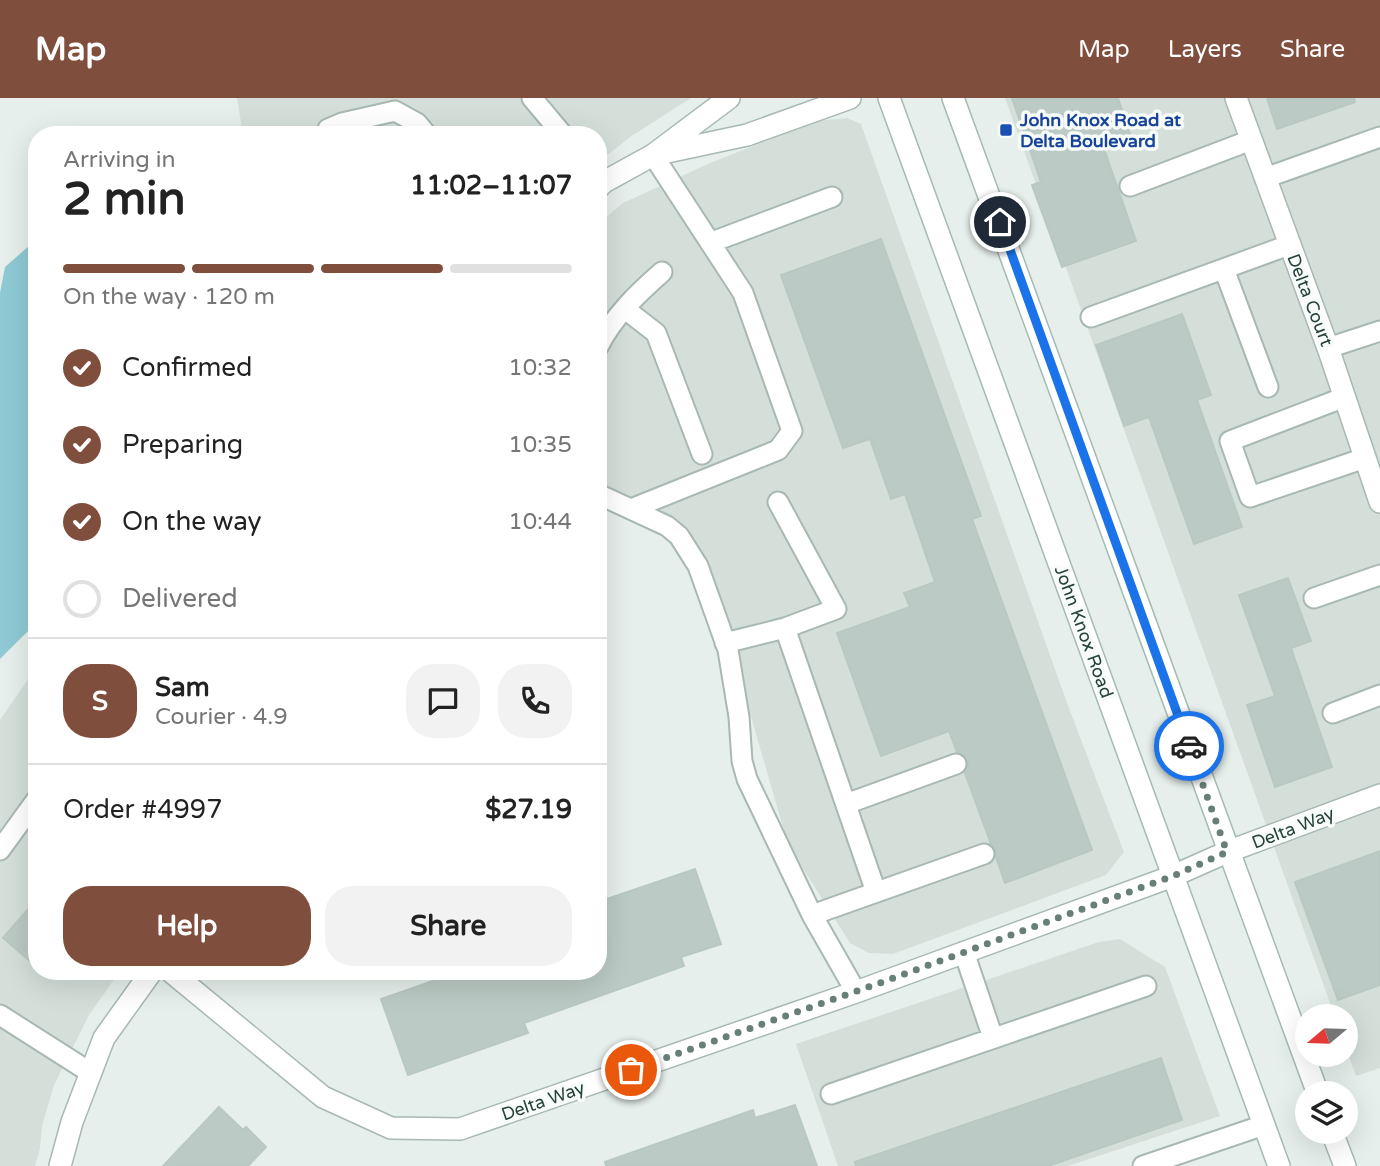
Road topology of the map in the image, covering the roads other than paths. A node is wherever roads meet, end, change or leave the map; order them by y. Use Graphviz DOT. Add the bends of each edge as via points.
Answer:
graph roads {
  1 [pos="532,98"];
  2 [pos="729,98"];
  3 [pos="850,98"];
  4 [pos="889,98"];
  5 [pos="953,98"];
  6 [pos="1236,98"];
  7 [pos="334,126"];
  8 [pos="420,126"];
  9 [pos="556,126"];
  10 [pos="1380,137"];
  11 [pos="1251,140"];
  12 [pos="653,155"];
  13 [pos="607,178"];
  14 [pos="1265,178"];
  15 [pos="1130,186"];
  16 [pos="832,197"];
  17 [pos="712,242"];
  18 [pos="1289,245"];
  19 [pos="1224,269"];
  20 [pos="662,272"];
  21 [pos="625,309"];
  22 [pos="1091,317"];
  23 [pos="607,328"];
  24 [pos="1380,331"];
  25 [pos="1328,348"];
  26 [pos="1268,387"];
  27 [pos="1345,397"];
  28 [pos="702,454"];
  29 [pos="1365,458"];
  30 [pos="607,498"];
  31 [pos="778,502"];
  32 [pos="1380,502"];
  33 [pos="631,509"];
  34 [pos="1380,575"];
  35 [pos="1314,598"];
  36 [pos="785,628"];
  37 [pos="725,643"];
  38 [pos="1380,695"];
  39 [pos="1333,713"];
  40 [pos="956,764"];
  41 [pos="1380,795"];
  42 [pos="846,804"];
  43 [pos="28,811"];
  44 [pos="0,850"];
  45 [pos="1227,852"];
  46 [pos="984,853"];
  47 [pos="1173,876"];
  48 [pos="876,892"];
  49 [pos="812,915"];
  50 [pos="964,953"];
  51 [pos="146,980"];
  52 [pos="181,980"];
  53 [pos="1146,986"];
  54 [pos="856,992"];
  55 [pos="0,1015"];
  56 [pos="993,1038"];
  57 [pos="91,1073"];
  58 [pos="1313,1081"];
  59 [pos="831,1094"];
  60 [pos="1264,1125"];
  61 [pos="1337,1144"];
  62 [pos="60,1166"];
  63 [pos="1143,1166"];
  64 [pos="1279,1166"];
  65 [pos="1345,1166"];
  1 -- 9 [label="lane"];
  2 -- 12 [label="street"];
  3 -- 12 [label="street" via="747,135"];
  4 -- 47 [label="street, John Knox Road"];
  5 -- 45 [label="street"];
  6 -- 11 [label="street, Delta Court"];
  7 -- 8 [label="lane" via="395,111"];
  10 -- 14 [label="lane"];
  11 -- 14 [label="street, Delta Court"];
  11 -- 15 [label="lane"];
  12 -- 13 [label="street"];
  12 -- 17 [label="lane"];
  14 -- 18 [label="street, Delta Court"];
  16 -- 17 [label="lane"];
  17 -- 33 [label="lane" via="743,293 792,431 778,450"];
  18 -- 19 [label="lane"];
  18 -- 25 [label="street, Delta Court"];
  19 -- 22 [label="lane"];
  19 -- 26 [label="lane"];
  20 -- 21 [label="lane"];
  21 -- 23 [label="lane"];
  21 -- 28 [label="lane" via="656,333"];
  24 -- 25 [label="lane"];
  25 -- 27 [label="street, Delta Court"];
  27 -- 29 [label="street, Delta Court"];
  27 -- 29 [label="lane" via="1230,441 1250,498"];
  29 -- 32 [label="street, Delta Court"];
  30 -- 33 [label="lane"];
  31 -- 36 [label="lane" via="836,610"];
  33 -- 37 [label="lane" via="679,536 698,566"];
  34 -- 35 [label="lane"];
  36 -- 37 [label="lane"];
  36 -- 42 [label="lane"];
  37 -- 49 [label="lane" via="747,779"];
  38 -- 39 [label="lane"];
  40 -- 42 [label="lane"];
  41 -- 45 [label="street, Delta Way"];
  42 -- 48 [label="lane"];
  43 -- 44 [label="lane"];
  45 -- 47 [label="street, Delta Way"];
  45 -- 58 [label="street"];
  46 -- 48 [label="lane"];
  47 -- 50 [label="street, Delta Way"];
  47 -- 60 [label="street, John Knox Road"];
  48 -- 49 [label="lane"];
  49 -- 54 [label="lane"];
  50 -- 54 [label="street, Delta Way"];
  50 -- 56 [label="lane"];
  51 -- 57 [label="street" via="104,1038"];
  52 -- 54 [label="street, Delta Way" via="323,1097 391,1128 460,1129"];
  53 -- 56 [label="lane"];
  55 -- 57 [label="lane"];
  56 -- 59 [label="lane"];
  57 -- 62 [label="street"];
  60 -- 63 [label="lane"];
  60 -- 64 [label="street, John Knox Road"];
  61 -- 65 [label="street"];
}
